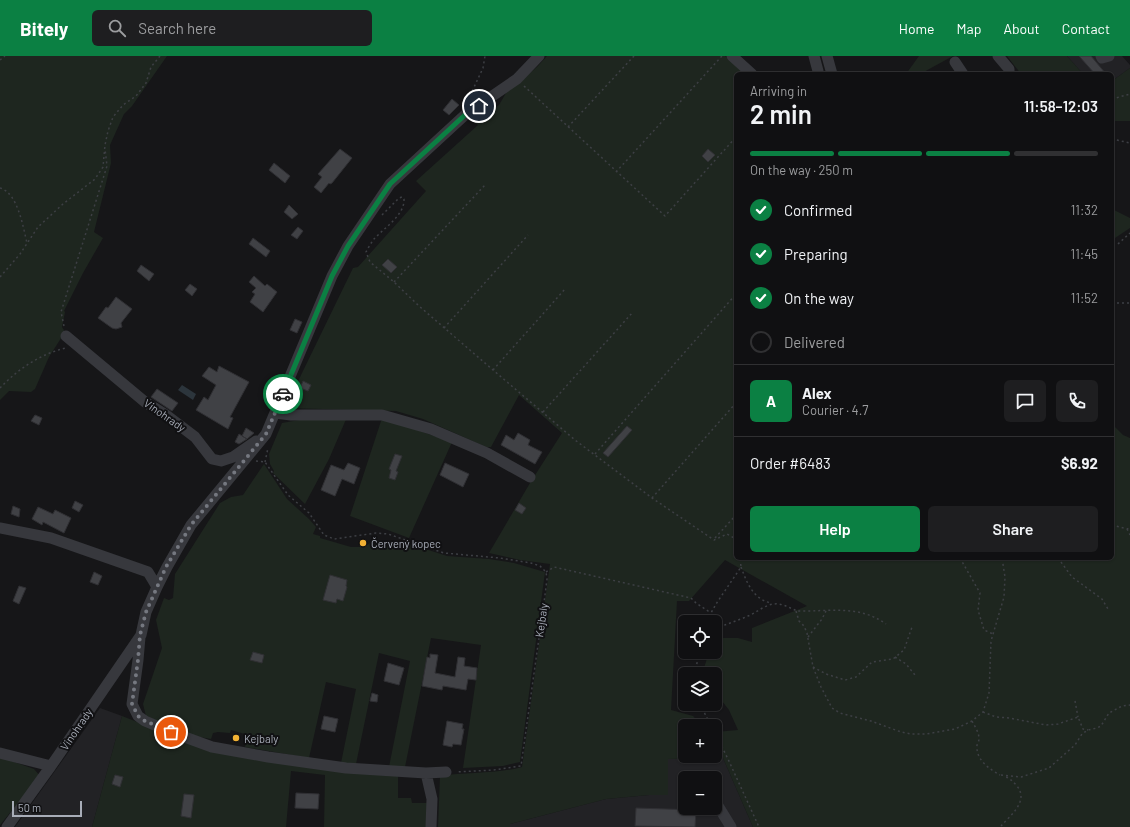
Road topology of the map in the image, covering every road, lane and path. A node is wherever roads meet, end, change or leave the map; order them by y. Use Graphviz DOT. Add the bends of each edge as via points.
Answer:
graph roads {
  1 [pos="5,56"];
  2 [pos="160,56"];
  3 [pos="485,56"];
  4 [pos="539,56"];
  5 [pos="634,56"];
  6 [pos="722,56"];
  7 [pos="732,56"];
  8 [pos="814,56"];
  9 [pos="827,56"];
  10 [pos="998,56"];
  11 [pos="1101,56"];
  12 [pos="1109,56"];
  13 [pos="0,60"];
  14 [pos="955,62"];
  15 [pos="750,72"];
  16 [pos="818,72"];
  17 [pos="831,72"];
  18 [pos="962,72"];
  19 [pos="1009,72"];
  20 [pos="517,79"];
  21 [pos="1130,94"];
  22 [pos="468,97"];
  23 [pos="1114,98"];
  24 [pos="568,127"];
  25 [pos="734,139"];
  26 [pos="1114,139"];
  27 [pos="1130,143"];
  28 [pos="105,145"];
  29 [pos="616,172"];
  30 [pos="485,185"];
  31 [pos="0,188"];
  32 [pos="396,202"];
  33 [pos="1130,233"];
  34 [pos="528,235"];
  35 [pos="27,243"];
  36 [pos="1118,244"];
  37 [pos="0,277"];
  38 [pos="394,282"];
  39 [pos="565,289"];
  40 [pos="734,296"];
  41 [pos="1114,303"];
  42 [pos="1130,303"];
  43 [pos="633,312"];
  44 [pos="444,328"];
  45 [pos="66,336"];
  46 [pos="77,345"];
  47 [pos="493,370"];
  48 [pos="0,388"];
  49 [pos="734,405"];
  50 [pos="544,412"];
  51 [pos="275,413"];
  52 [pos="266,434"];
  53 [pos="595,454"];
  54 [pos="246,459"];
  55 [pos="530,477"];
  56 [pos="652,498"];
  57 [pos="734,516"];
  58 [pos="1114,525"];
  59 [pos="0,528"];
  60 [pos="1130,528"];
  61 [pos="1127,529"];
  62 [pos="1130,535"];
  63 [pos="734,538"];
  64 [pos="714,540"];
  65 [pos="740,560"];
  66 [pos="961,560"];
  67 [pos="1002,560"];
  68 [pos="1059,560"];
  69 [pos="741,567"];
  70 [pos="546,572"];
  71 [pos="157,587"];
  72 [pos="773,604"];
  73 [pos="1108,610"];
  74 [pos="796,611"];
  75 [pos="826,611"];
  76 [pos="711,613"];
  77 [pos="886,624"];
  78 [pos="722,625"];
  79 [pos="912,627"];
  80 [pos="993,634"];
  81 [pos="140,635"];
  82 [pos="808,637"];
  83 [pos="895,657"];
  84 [pos="813,667"];
  85 [pos="915,675"];
  86 [pos="1075,701"];
  87 [pos="1130,705"];
  88 [pos="983,712"];
  89 [pos="1078,717"];
  90 [pos="972,721"];
  91 [pos="1088,730"];
  92 [pos="722,747"];
  93 [pos="0,753"];
  94 [pos="51,766"];
  95 [pos="446,772"];
  96 [pos="426,774"];
  97 [pos="1001,775"];
  98 [pos="722,812"];
  99 [pos="1002,826"];
  100 [pos="7,827"];
  101 [pos="431,827"];
  102 [pos="731,827"];
  103 [pos="759,827"];
  1 -- 13 [label="path"];
  2 -- 28 [label="path" via="151,67 146,83 136,96 123,105 113,117"];
  3 -- 22 [label="path" via="483,68"];
  4 -- 20 [label="street, Vinohrady"];
  5 -- 24 [label="path"];
  6 -- 29 [label="path"];
  7 -- 15 [label="street"];
  8 -- 16 [label="street"];
  9 -- 17 [label="street"];
  10 -- 19 [label="street"];
  11 -- 12 [label="street"];
  14 -- 18 [label="street"];
  20 -- 24 [label="path"];
  20 -- 51 [label="street, Vinohrady" via="466,114 390,184 348,246 332,276"];
  21 -- 23 [label="path"];
  24 -- 29 [label="path"];
  25 -- 29 [label="path" via="665,216"];
  26 -- 27 [label="path"];
  28 -- 35 [label="path" via="103,167 95,179 38,227"];
  28 -- 45 [label="path" via="107,166 61,312"];
  30 -- 38 [label="path"];
  31 -- 35 [label="path" via="5,189 16,203"];
  32 -- 38 [label="path" via="402,197 404,199 399,213 373,240 366,252 370,262"];
  33 -- 36 [label="path"];
  34 -- 44 [label="path"];
  35 -- 37 [label="path"];
  38 -- 44 [label="path"];
  39 -- 47 [label="path"];
  40 -- 53 [label="path"];
  41 -- 42 [label="path"];
  43 -- 50 [label="path"];
  44 -- 47 [label="path"];
  45 -- 46 [label="street, Vinohrady"];
  46 -- 48 [label="path" via="40,356 14,374"];
  46 -- 52 [label="street, Vinohrady" via="145,402 196,437 212,459 221,461 233,457"];
  47 -- 50 [label="path"];
  49 -- 56 [label="path"];
  50 -- 53 [label="path"];
  51 -- 52 [label="street, Vinohrady"];
  51 -- 55 [label="street" via="382,414 431,429 487,453"];
  52 -- 54 [label="street, Vinohrady"];
  53 -- 56 [label="path"];
  54 -- 70 [label="path" via="265,462 288,495 309,513 324,535 334,539 376,533 388,534 444,553 531,563 540,566"];
  54 -- 71 [label="street, Vinohrady" via="191,525"];
  56 -- 64 [label="path"];
  57 -- 64 [label="path"];
  58 -- 61 [label="path"];
  59 -- 71 [label="street" via="52,538 148,572"];
  60 -- 61 [label="path"];
  61 -- 62 [label="path"];
  63 -- 64 [label="path" via="727,534"];
  65 -- 69 [label="path"];
  66 -- 80 [label="path" via="980,593 978,610 984,630"];
  67 -- 80 [label="path" via="1004,597"];
  68 -- 73 [label="path" via="1072,577 1102,599"];
  69 -- 72 [label="path" via="754,593 760,599"];
  69 -- 76 [label="path"];
  70 -- 76 [label="path" via="554,567 691,598"];
  70 -- 95 [label="path, Kejbaly" via="521,766"];
  71 -- 81 [label="street, Vinohrady" via="146,612"];
  72 -- 74 [label="path"];
  72 -- 78 [label="path"];
  74 -- 75 [label="path"];
  74 -- 82 [label="path"];
  75 -- 77 [label="path" via="851,610 877,618"];
  75 -- 82 [label="path"];
  79 -- 83 [label="path" via="904,650"];
  80 -- 88 [label="path" via="988,694"];
  81 -- 94 [label="street, Vinohrady"];
  81 -- 96 [label="street" via="132,704 138,716 145,721 212,746 268,757 346,768"];
  82 -- 84 [label="path"];
  83 -- 84 [label="path" via="872,662 856,677 845,680"];
  83 -- 85 [label="path" via="906,664"];
  84 -- 90 [label="path" via="832,708 840,713 911,734 955,729"];
  86 -- 89 [label="path"];
  87 -- 91 [label="path" via="1109,713 1101,726"];
  88 -- 89 [label="path" via="996,717 1046,725"];
  88 -- 90 [label="path"];
  89 -- 91 [label="path" via="1083,729"];
  90 -- 97 [label="path" via="978,732 976,748 980,757 986,767"];
  91 -- 97 [label="path" via="1049,768 1021,776"];
  92 -- 103 [label="path"];
  93 -- 94 [label="street"];
  94 -- 100 [label="street, Vinohrady"];
  95 -- 96 [label="street"];
  96 -- 101 [label="street" via="432,799"];
  97 -- 99 [label="path" via="1010,778 1017,786 1022,800"];
  98 -- 102 [label="street"];
}
